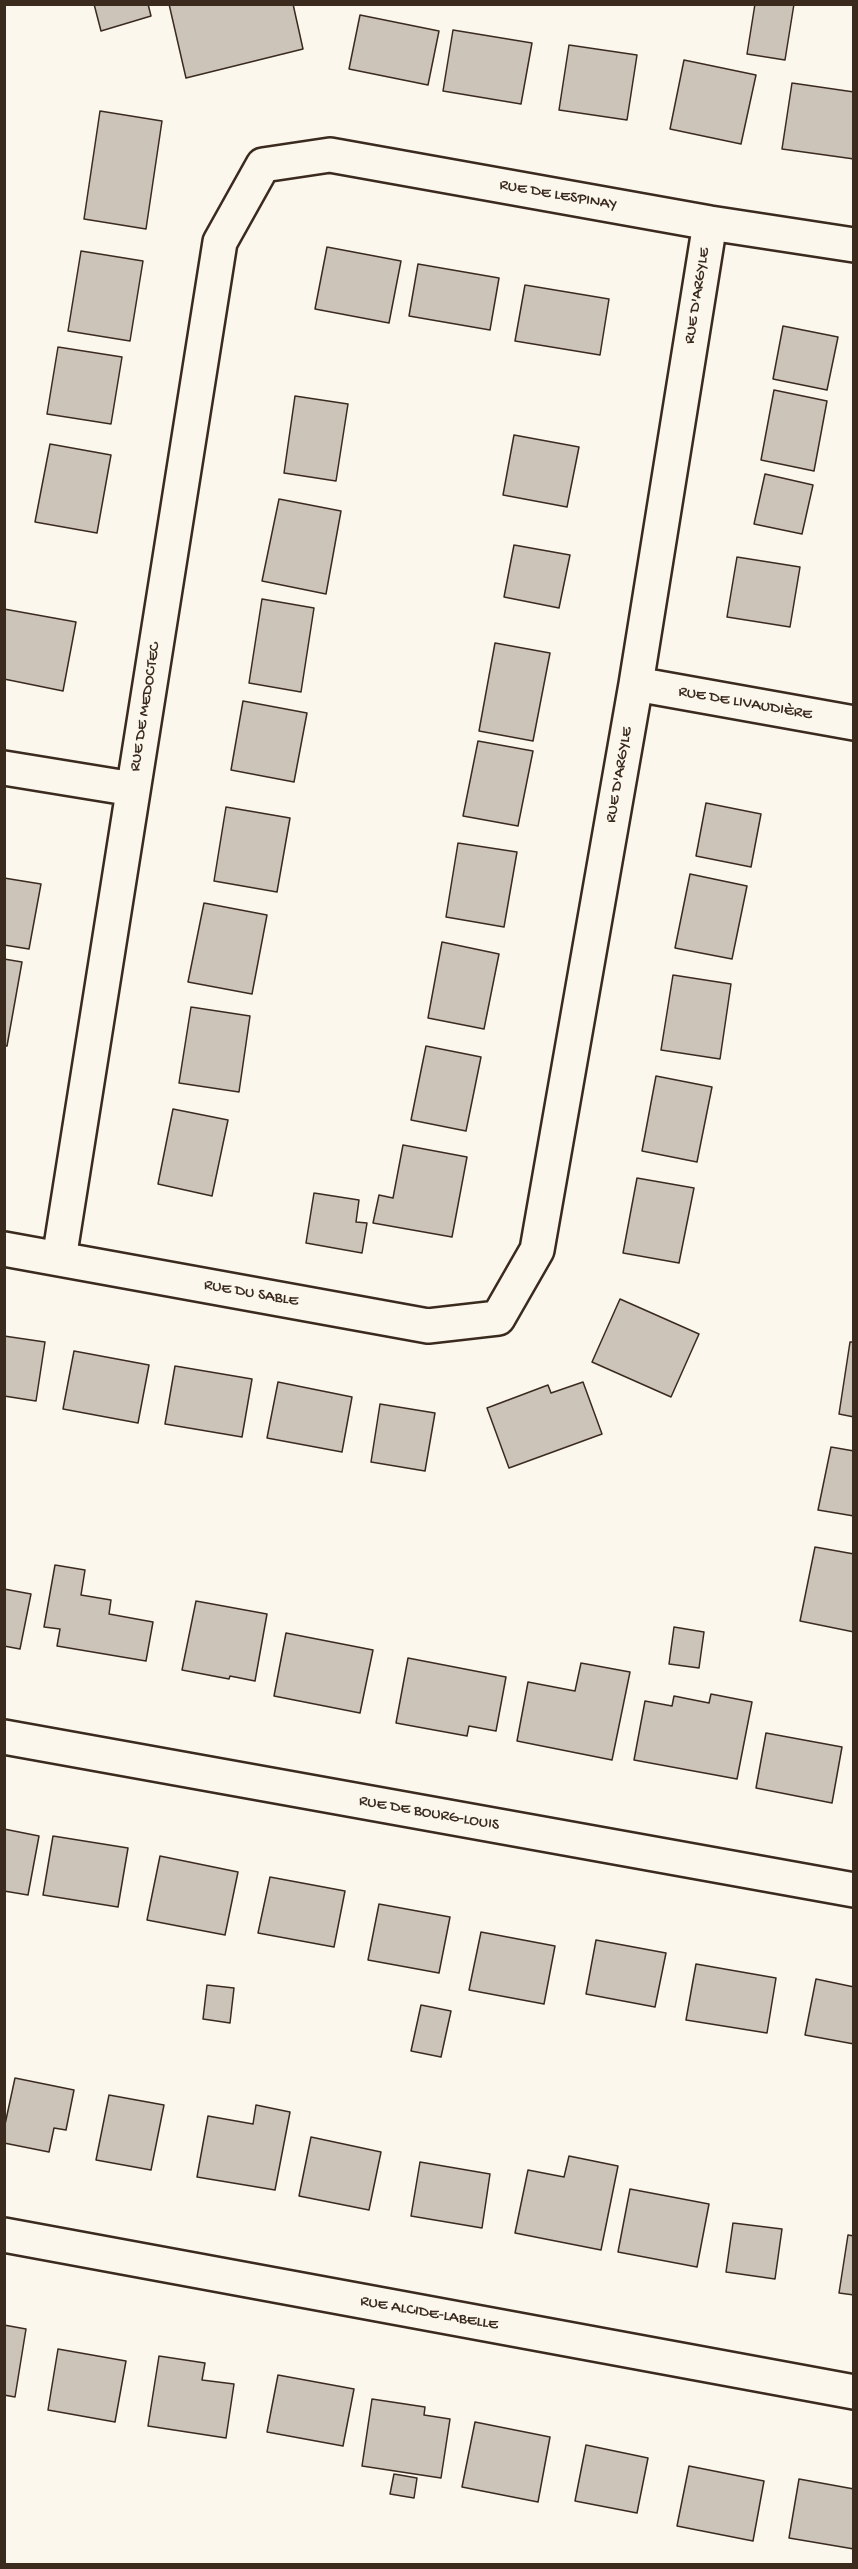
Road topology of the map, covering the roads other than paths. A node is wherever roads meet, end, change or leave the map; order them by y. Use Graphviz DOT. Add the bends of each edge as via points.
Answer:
graph roads {
  1 [pos="263,165"];
  2 [pos="710,222"];
  3 [pos="854,245"];
  4 [pos="636,684"];
  5 [pos="854,723"];
  6 [pos="4,768"];
  7 [pos="133,789"];
  8 [pos="4,1249"];
  9 [pos="59,1259"];
  10 [pos="498,1318"];
  11 [pos="4,1737"];
  12 [pos="854,1890"];
  13 [pos="4,2235"];
  14 [pos="854,2392"];
  1 -- 2 [label="street, RUE DE LESPINAY" via="330,155"];
  1 -- 7 [label="street, RUE DE MEDOCTEC" via="220,242"];
  2 -- 3 [label="street, RUE DE LESPINAY"];
  2 -- 4 [label="street, RUE D'ARGYLE"];
  4 -- 5 [label="street, RUE DE LIVAUDIÈRE"];
  4 -- 10 [label="street, RUE D'ARGYLE" via="537,1250"];
  6 -- 7 [label="street"];
  7 -- 9 [label="street, RUE DE MEDOCTEC"];
  8 -- 9 [label="street, RUE DU SABLE"];
  9 -- 10 [label="street, RUE DU SABLE" via="428,1326"];
  11 -- 12 [label="street, RUE DE BOURG-LOUIS"];
  13 -- 14 [label="street, RUE ALCIDE-LABELLE"];
}
